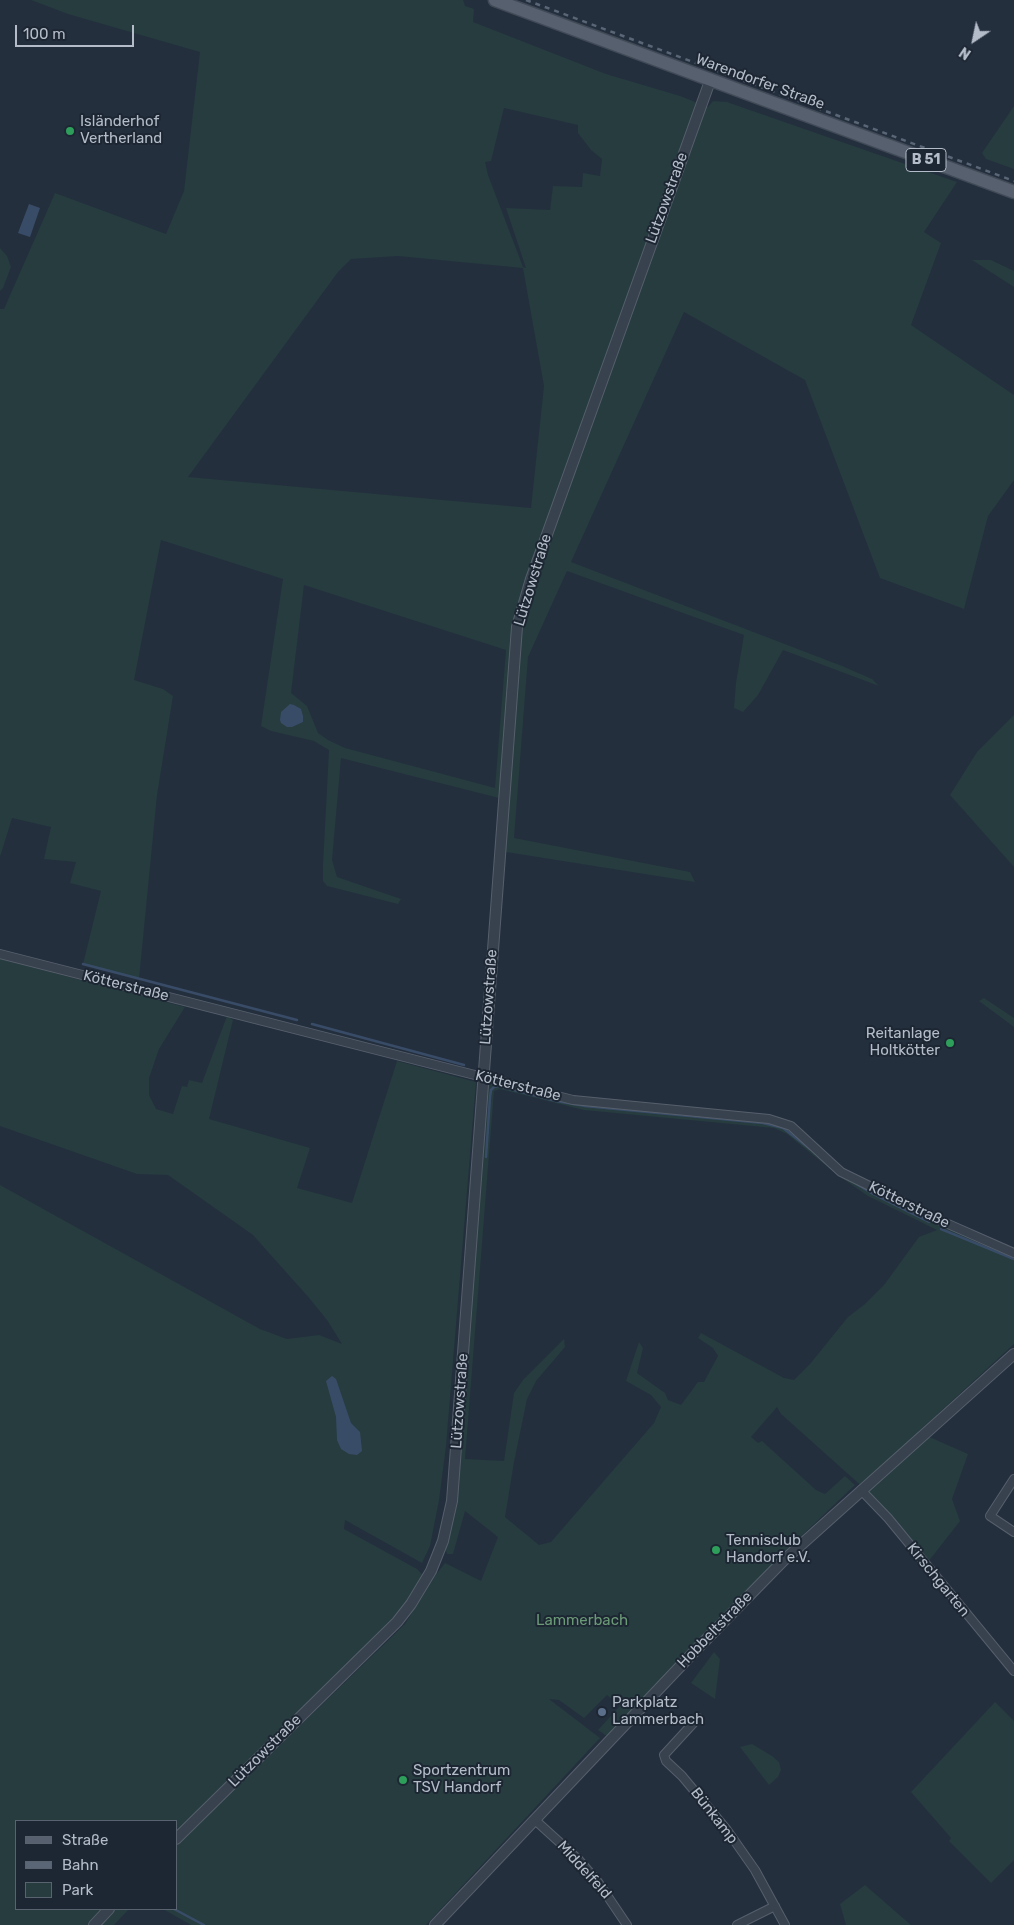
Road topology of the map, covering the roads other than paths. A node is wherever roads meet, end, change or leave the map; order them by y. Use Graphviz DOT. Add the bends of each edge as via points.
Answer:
graph roads {
  1 [pos="495,0"];
  2 [pos="710,81"];
  3 [pos="1014,192"];
  4 [pos="0,954"];
  5 [pos="483,1078"];
  6 [pos="1014,1253"];
  7 [pos="1014,1354"];
  8 [pos="1014,1478"];
  9 [pos="861,1490"];
  10 [pos="1014,1532"];
  11 [pos="1014,1671"];
  12 [pos="698,1718"];
  13 [pos="535,1820"];
  14 [pos="178,1837"];
  15 [pos="775,1906"];
  16 [pos="108,1910"];
  17 [pos="94,1925"];
  18 [pos="435,1925"];
  19 [pos="627,1925"];
  20 [pos="736,1925"];
  21 [pos="785,1925"];
  1 -- 2 [label="main road, Warendorfer Straße / B 51"];
  2 -- 3 [label="main road, Warendorfer Straße / B 51"];
  2 -- 5 [label="street, Lützowstraße" via="531,579 517,627"];
  4 -- 5 [label="street, Kötterstraße"];
  5 -- 6 [label="street, Kötterstraße" via="573,1100 769,1120 791,1126 841,1172"];
  5 -- 14 [label="street, Lützowstraße" via="452,1501 436,1559 398,1622"];
  7 -- 9 [label="street, Hobbeltstraße"];
  8 -- 10 [label="street" via="990,1516"];
  9 -- 11 [label="street, Kirschgarten"];
  9 -- 13 [label="street, Hobbeltstraße" via="754,1591"];
  12 -- 15 [label="street, Bünkamp" via="664,1755 666,1762 687,1781 728,1830"];
  13 -- 18 [label="street, Hobbeltstraße"];
  13 -- 19 [label="street, Middelfeld" via="579,1860"];
  15 -- 20 [label="street"];
  15 -- 21 [label="street, Bünkamp"];
  16 -- 17 [label="street"];
}
